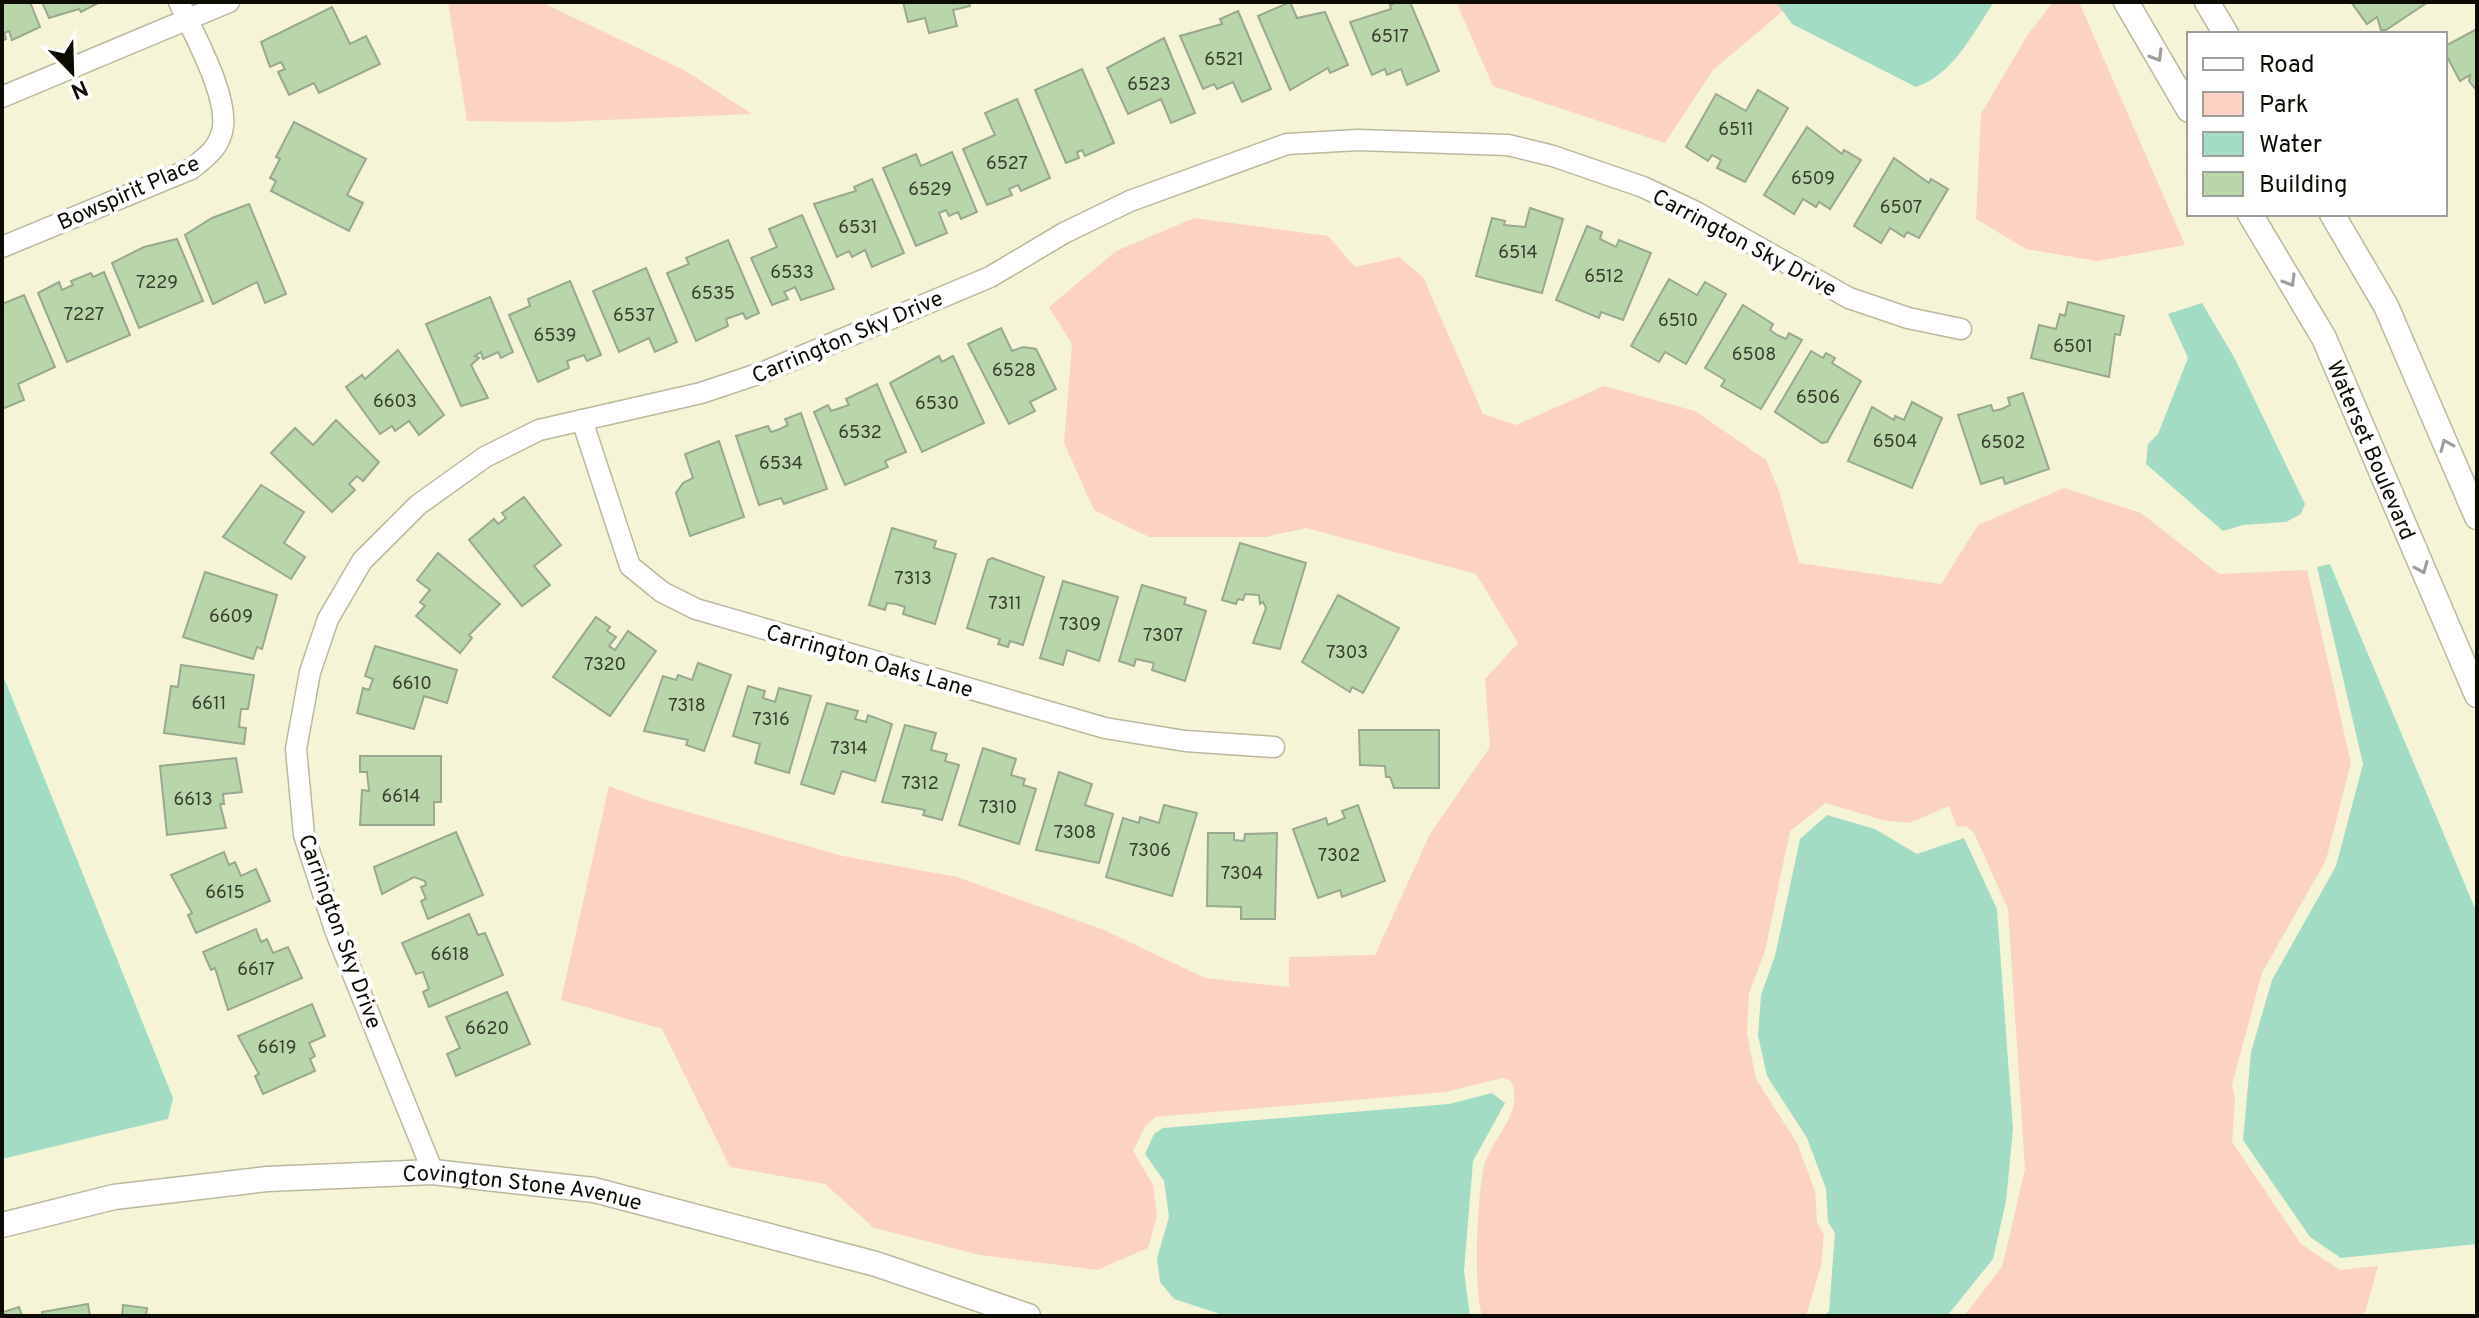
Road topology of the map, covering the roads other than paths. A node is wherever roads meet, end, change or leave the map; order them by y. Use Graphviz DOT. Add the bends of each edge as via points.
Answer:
graph roads {
  1 [pos="179,2"];
  2 [pos="229,2"];
  3 [pos="2126,2"];
  4 [pos="2207,2"];
  5 [pos="188,22"];
  6 [pos="2225,32"];
  7 [pos="2,97"];
  8 [pos="2187,107"];
  9 [pos="2251,216"];
  10 [pos="2333,216"];
  11 [pos="2,247"];
  12 [pos="1961,329"];
  13 [pos="582,420"];
  14 [pos="2477,517"];
  15 [pos="2477,695"];
  16 [pos="1274,747"];
  17 [pos="433,1172"];
  18 [pos="2,1225"];
  19 [pos="1028,1316"];
  1 -- 5 [label="street, Bowspirit Place"];
  2 -- 5 [label="street"];
  3 -- 8 [label="street, one-way"];
  4 -- 6 [label="street"];
  5 -- 7 [label="street"];
  5 -- 11 [label="street, Bowspirit Place" via="222,108 223,130 213,152 191,169"];
  9 -- 15 [label="street, Waterset Boulevard, one-way" via="2324,338"];
  14 -- 10 [label="street, one-way" via="2386,306"];
  12 -- 13 [label="street, Carrington Sky Drive" via="1849,298 1696,212 1553,156 1508,145 1301,143 1130,201 990,277 764,372 701,393"];
  13 -- 16 [label="street, Carrington Oaks Lane" via="630,566 662,592 696,609 1105,728"];
  13 -- 17 [label="street, Carrington Sky Drive" via="539,430 485,457 418,505 362,561 328,619 310,672 296,749 304,835 335,930"];
  17 -- 18 [label="street, Covington Stone Avenue" via="267,1179 144,1193"];
  17 -- 19 [label="street, Covington Stone Avenue" via="594,1190 876,1264"];
}
